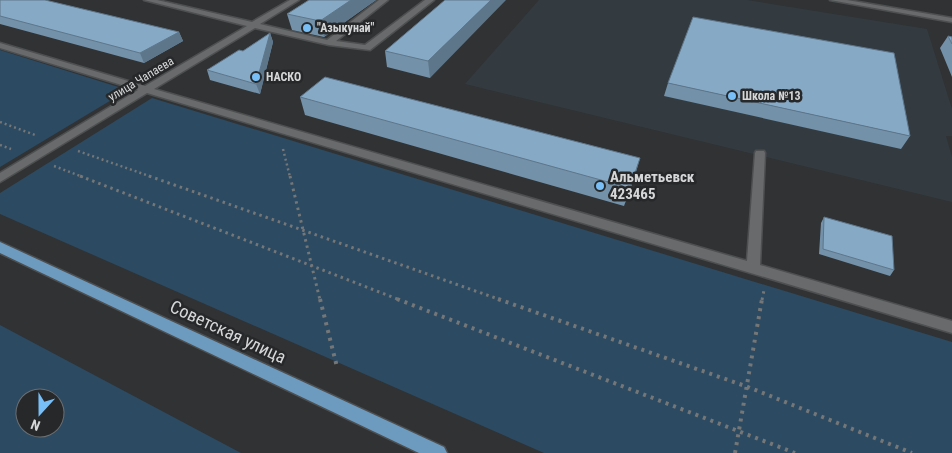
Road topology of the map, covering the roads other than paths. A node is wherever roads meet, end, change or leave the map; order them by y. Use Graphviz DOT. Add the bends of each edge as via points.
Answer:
graph roads {
  1 [pos="148,0"];
  2 [pos="191,0"];
  3 [pos="295,0"];
  4 [pos="384,0"];
  5 [pos="430,0"];
  6 [pos="838,0"];
  7 [pos="178,6"];
  8 [pos="952,20"];
  9 [pos="253,25"];
  10 [pos="329,43"];
  11 [pos="0,45"];
  12 [pos="146,90"];
  13 [pos="760,153"];
  14 [pos="0,178"];
  15 [pos="0,247"];
  16 [pos="753,268"];
  17 [pos="952,327"];
  18 [pos="438,453"];
  1 -- 7 [label="street"];
  2 -- 7 [label="street"];
  3 -- 9 [label="street, улица Чапаева"];
  4 -- 10 [label="street"];
  5 -- 10 [label="street" via="367,48"];
  6 -- 8 [label="street"];
  7 -- 9 [label="street"];
  9 -- 10 [label="street"];
  9 -- 12 [label="street, улица Чапаева"];
  11 -- 12 [label="street"];
  12 -- 14 [label="street, улица Чапаева"];
  12 -- 16 [label="street"];
  13 -- 16 [label="street"];
  15 -- 18 [label="main road, Советская улица"];
  16 -- 17 [label="street"];
}
